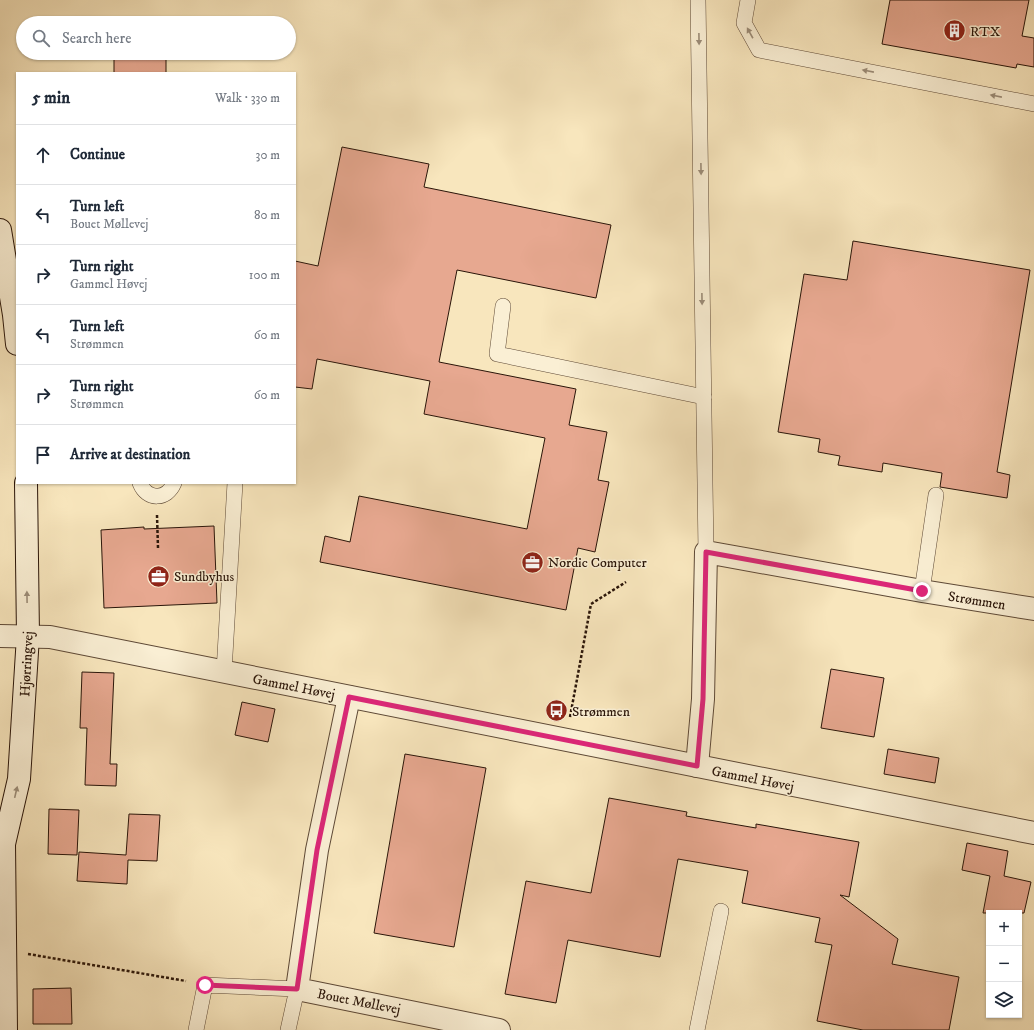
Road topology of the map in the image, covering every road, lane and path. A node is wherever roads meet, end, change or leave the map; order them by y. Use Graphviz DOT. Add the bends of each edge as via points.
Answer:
graph roads {
  1 [pos="698,0"];
  2 [pos="748,0"];
  3 [pos="1034,104"];
  4 [pos="0,230"];
  5 [pos="502,306"];
  6 [pos="16,334"];
  7 [pos="704,397"];
  8 [pos="26,484"];
  9 [pos="141,484"];
  10 [pos="174,484"];
  11 [pos="235,484"];
  12 [pos="156,496"];
  13 [pos="936,496"];
  14 [pos="158,548"];
  15 [pos="706,552"];
  16 [pos="626,582"];
  17 [pos="922,591"];
  18 [pos="1034,609"];
  19 [pos="0,636"];
  20 [pos="28,636"];
  21 [pos="224,672"];
  22 [pos="349,697"];
  23 [pos="570,719"];
  24 [pos="697,766"];
  25 [pos="0,806"];
  26 [pos="1034,833"];
  27 [pos="4,844"];
  28 [pos="721,911"];
  29 [pos="5,949"];
  30 [pos="205,985"];
  31 [pos="297,989"];
  32 [pos="6,1030"];
  33 [pos="196,1030"];
  34 [pos="288,1030"];
  35 [pos="499,1030"];
  36 [pos="697,1030"];
  1 -- 7 [label="lane, one-way"];
  3 -- 2 [label="lane, one-way" via="759,50 744,23"];
  4 -- 6 [label="street"];
  5 -- 7 [label="lane" via="497,354"];
  7 -- 15 [label="lane"];
  20 -- 8 [label="street, Hjørringvej, one-way"];
  9 -- 12 [label="lane" via="146,492"];
  10 -- 12 [label="lane" via="167,493"];
  11 -- 21 [label="lane"];
  12 -- 14 [label="path"];
  13 -- 17 [label="lane"];
  15 -- 17 [label="street, Strømmen"];
  15 -- 24 [label="street" via="703,699"];
  16 -- 23 [label="path" via="591,604"];
  17 -- 18 [label="street, Strømmen"];
  19 -- 20 [label="street, Gammel Høvej"];
  20 -- 21 [label="street, Gammel Høvej" via="50,637"];
  27 -- 20 [label="street, Hjørringvej, one-way" via="19,779"];
  21 -- 22 [label="street, Gammel Høvej"];
  22 -- 24 [label="street, Gammel Høvej"];
  22 -- 31 [label="street, Bouet Møllevej" via="317,850"];
  24 -- 26 [label="street, Gammel Høvej"];
  25 -- 27 [label="street, Hjørringvej"];
  27 -- 29 [label="street, Hjørringvej"];
  28 -- 36 [label="lane"];
  29 -- 30 [label="path"];
  29 -- 32 [label="street, Hjørringvej"];
  30 -- 31 [label="lane"];
  30 -- 33 [label="lane"];
  31 -- 34 [label="lane"];
  31 -- 35 [label="street, Bouet Møllevej"];
}
